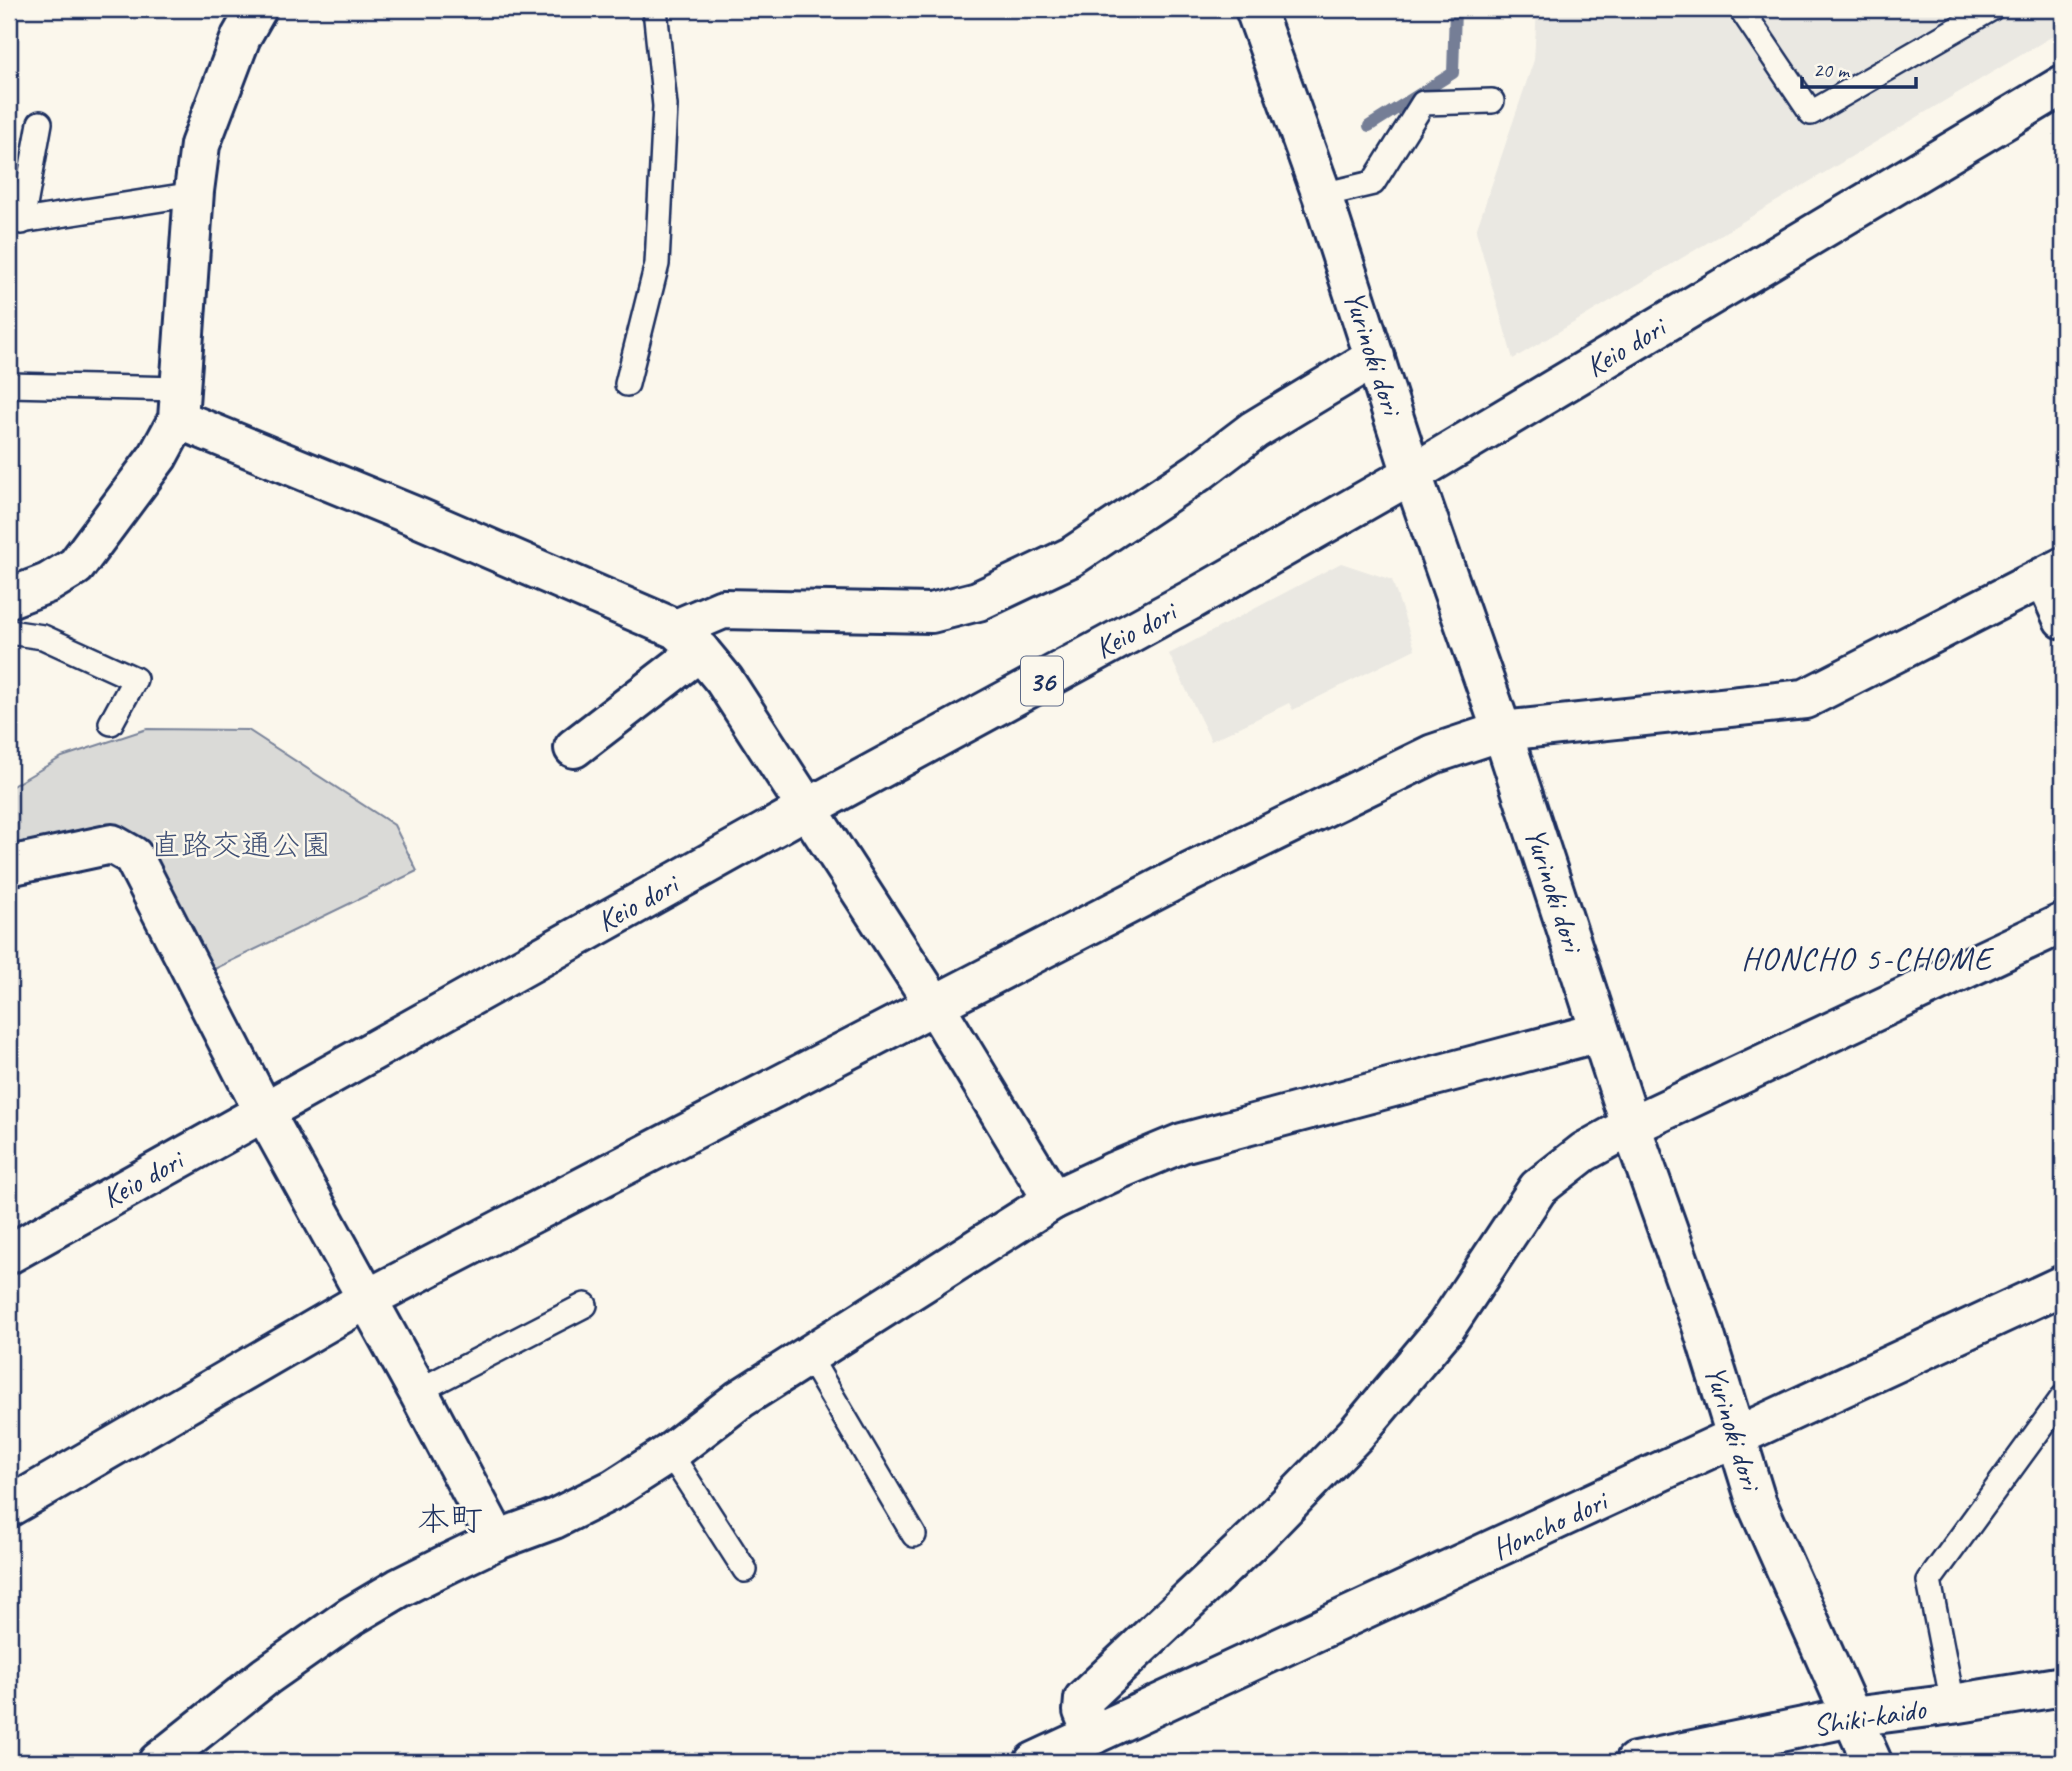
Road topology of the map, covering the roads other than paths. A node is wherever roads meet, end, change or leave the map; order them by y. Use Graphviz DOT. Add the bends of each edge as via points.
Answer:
graph roads {
  1 [pos="257,9"];
  2 [pos="655,9"];
  3 [pos="1255,9"];
  4 [pos="1741,9"];
  5 [pos="1991,9"];
  6 [pos="2063,85"];
  7 [pos="1492,101"];
  8 [pos="40,123"];
  9 [pos="194,194"];
  10 [pos="1322,195"];
  11 [pos="15,222"];
  12 [pos="1375,357"];
  13 [pos="627,384"];
  14 [pos="9,385"];
  15 [pos="179,404"];
  16 [pos="1412,474"];
  17 [pos="2053,572"];
  18 [pos="9,598"];
  19 [pos="2063,618"];
  20 [pos="9,632"];
  21 [pos="688,640"];
  22 [pos="111,723"];
  23 [pos="1502,731"];
  24 [pos="574,748"];
  25 [pos="808,808"];
  26 [pos="9,866"];
  27 [pos="2063,923"];
  28 [pos="934,1004"];
  29 [pos="1600,1032"];
  30 [pos="264,1112"];
  31 [pos="1631,1126"];
  32 [pos="1053,1200"];
  33 [pos="9,1254"];
  34 [pos="2063,1285"];
  35 [pos="367,1299"];
  36 [pos="585,1305"];
  37 [pos="809,1357"];
  38 [pos="418,1391"];
  39 [pos="2063,1397"];
  40 [pos="1736,1436"];
  41 [pos="670,1453"];
  42 [pos="9,1507"];
  43 [pos="914,1535"];
  44 [pos="497,1540"];
  45 [pos="745,1570"];
  46 [pos="2063,1686"];
  47 [pos="1952,1704"];
  48 [pos="1852,1717"];
  49 [pos="1093,1735"];
  50 [pos="1045,1760"];
  51 [pos="158,1762"];
  52 [pos="1635,1762"];
  53 [pos="1872,1762"];
  1 -- 9 [label="street" via="241,37 200,145"];
  2 -- 13 [label="lane" via="665,106 657,264"];
  3 -- 10 [label="street, Yurinoki dori"];
  4 -- 5 [label="lane" via="1811,113"];
  6 -- 16 [label="street, Keio dori / 36"];
  7 -- 10 [label="lane" via="1423,103 1373,183"];
  8 -- 11 [label="lane"];
  9 -- 11 [label="lane"];
  9 -- 15 [label="street"];
  10 -- 12 [label="street, Yurinoki dori"];
  12 -- 16 [label="street, Yurinoki dori"];
  12 -- 21 [label="street" via="1254,430 1071,557 978,601 931,613 723,609"];
  14 -- 15 [label="lane"];
  15 -- 18 [label="street" via="152,465 76,566"];
  15 -- 21 [label="street"];
  16 -- 23 [label="street, Yurinoki dori"];
  16 -- 25 [label="street, Keio dori / 36"];
  17 -- 19 [label="street"];
  17 -- 23 [label="street" via="1805,699"];
  20 -- 22 [label="lane" via="43,636 135,679"];
  21 -- 24 [label="street"];
  21 -- 25 [label="street" via="724,680"];
  23 -- 28 [label="street" via="1433,754"];
  23 -- 29 [label="street, Yurinoki dori"];
  25 -- 28 [label="street"];
  25 -- 30 [label="street, Keio dori / 36"];
  26 -- 30 [label="street" via="112,844 133,856"];
  27 -- 31 [label="street"];
  28 -- 32 [label="street"];
  28 -- 35 [label="street"];
  29 -- 31 [label="street, Yurinoki dori"];
  29 -- 32 [label="street" via="1182,1143"];
  30 -- 33 [label="street, Keio dori / 36"];
  30 -- 35 [label="street"];
  31 -- 40 [label="street, Yurinoki dori"];
  31 -- 49 [label="street" via="1584,1152 1538,1188 1446,1327 1356,1434 1259,1534 1084,1699 1083,1712"];
  32 -- 37 [label="street"];
  34 -- 40 [label="street, Honcho dori"];
  35 -- 38 [label="street"];
  35 -- 42 [label="street"];
  36 -- 38 [label="lane"];
  37 -- 41 [label="street" via="740,1399"];
  37 -- 43 [label="lane"];
  38 -- 44 [label="street"];
  39 -- 47 [label="lane" via="1928,1581"];
  40 -- 48 [label="street, Yurinoki dori" via="1757,1504"];
  40 -- 49 [label="street, Honcho dori"];
  41 -- 44 [label="street" via="614,1489 554,1519"];
  41 -- 45 [label="lane"];
  44 -- 51 [label="street" via="350,1617 266,1676"];
  46 -- 47 [label="street, Shiki-kaido"];
  47 -- 48 [label="street, Shiki-kaido"];
  48 -- 52 [label="street, Shiki-kaido"];
  48 -- 53 [label="street, Yurinoki dori"];
  49 -- 50 [label="street, Honcho dori"];
}
